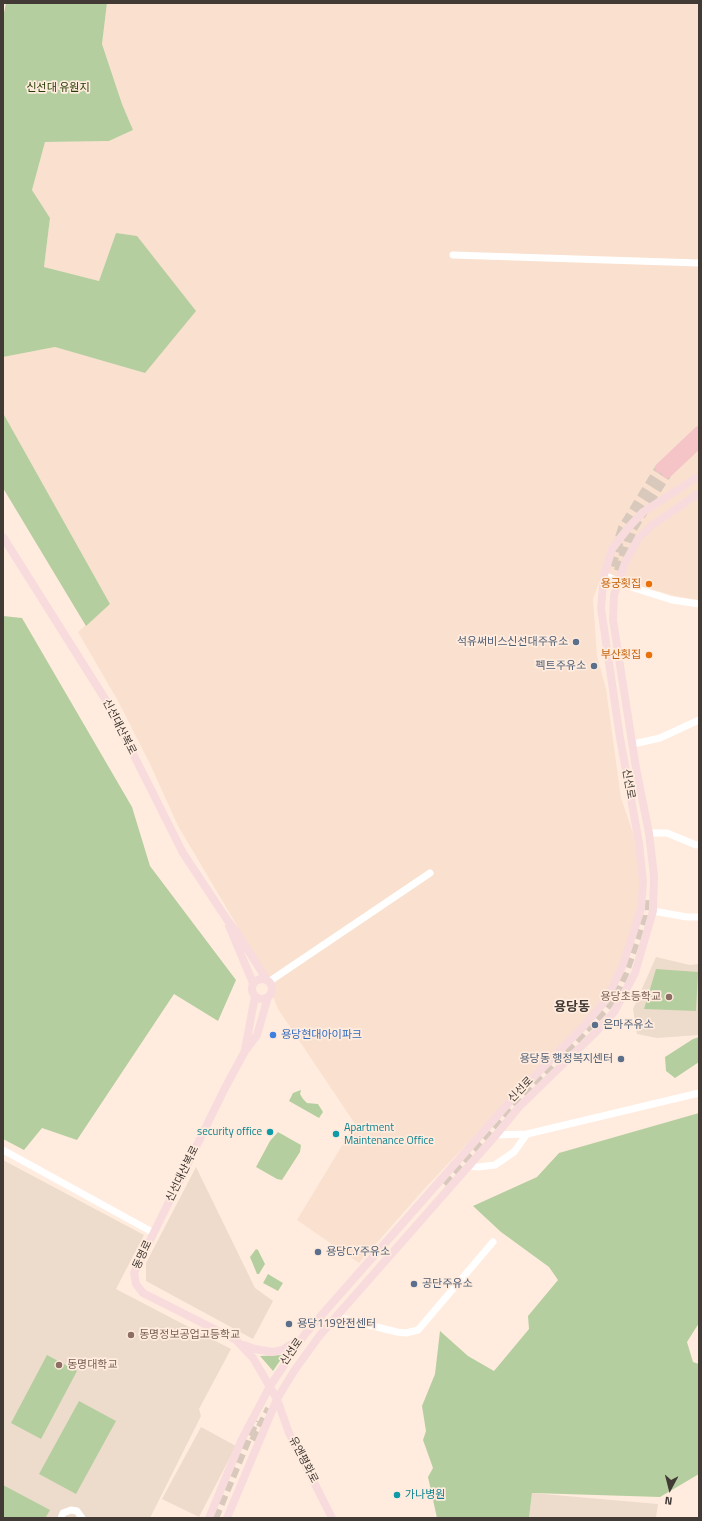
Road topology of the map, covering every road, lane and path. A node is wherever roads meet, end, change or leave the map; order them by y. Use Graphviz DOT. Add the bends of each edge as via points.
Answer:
graph roads {
  1 [pos="453,255"];
  2 [pos="699,263"];
  3 [pos="699,432"];
  4 [pos="699,443"];
  5 [pos="699,476"];
  6 [pos="699,493"];
  7 [pos="3,537"];
  8 [pos="604,575"];
  9 [pos="618,582"];
  10 [pos="699,604"];
  11 [pos="699,720"];
  12 [pos="633,744"];
  13 [pos="649,833"];
  14 [pos="699,844"];
  15 [pos="430,873"];
  16 [pos="643,890"];
  17 [pos="654,890"];
  18 [pos="653,911"];
  19 [pos="699,917"];
  20 [pos="228,921"];
  21 [pos="268,980"];
  22 [pos="253,983"];
  23 [pos="255,996"];
  24 [pos="268,997"];
  25 [pos="244,1051"];
  26 [pos="699,1093"];
  27 [pos="527,1134"];
  28 [pos="496,1136"];
  29 [pos="3,1150"];
  30 [pos="468,1166"];
  31 [pos="154,1232"];
  32 [pos="493,1242"];
  33 [pos="336,1317"];
  34 [pos="305,1334"];
  35 [pos="242,1344"];
  36 [pos="270,1386"];
  37 [pos="277,1399"];
  38 [pos="60,1518"];
  39 [pos="82,1518"];
  40 [pos="209,1518"];
  41 [pos="227,1518"];
  42 [pos="332,1518"];
  1 -- 2 [label="street"];
  3 -- 4 [label="highway" via="664,470"];
  5 -- 8 [label="main road, 신선로" via="643,512 612,548"];
  6 -- 9 [label="main road, 신선로" via="651,526 638,539"];
  7 -- 20 [label="main road, 신선대산복로" via="107,702 183,853"];
  8 -- 9 [label="street"];
  8 -- 16 [label="main road, 신선로" via="601,608 639,843"];
  9 -- 10 [label="street" via="672,600"];
  9 -- 12 [label="main road, 신선로" via="614,595 613,620"];
  11 -- 12 [label="street" via="660,738"];
  12 -- 13 [label="main road, 신선로"];
  13 -- 14 [label="street" via="667,833"];
  13 -- 17 [label="main road, 신선로"];
  15 -- 21 [label="street"];
  16 -- 17 [label="main road"];
  16 -- 34 [label="main road, 신선로" via="641,909 622,967 606,1000 512,1099"];
  17 -- 18 [label="main road, 신선로"];
  18 -- 19 [label="street"];
  18 -- 28 [label="main road, 신선로" via="635,973 614,1012 519,1106"];
  20 -- 21 [label="main road, 신선대산복로"];
  20 -- 22 [label="main road, 신선대산복로"];
  21 -- 22 [label="main road" via="261,978"];
  21 -- 24 [label="main road, 신선대산복로" via="273,990"];
  22 -- 23 [label="main road, 신선대산복로" via="252,992"];
  23 -- 24 [label="main road"];
  23 -- 25 [label="main road, 신선대산복로"];
  24 -- 25 [label="main road, 신선대산복로" via="257,1035"];
  25 -- 31 [label="main road, 신선대산복로"];
  26 -- 27 [label="street"];
  27 -- 28 [label="street"];
  27 -- 30 [label="street" via="514,1152 496,1165"];
  28 -- 30 [label="main road, 신선로"];
  29 -- 31 [label="street, 동명로"];
  30 -- 33 [label="main road, 신선로"];
  31 -- 35 [label="main road, 동명로" via="134,1273 136,1284 143,1293"];
  32 -- 33 [label="street" via="418,1330 397,1332"];
  33 -- 37 [label="main road, 신선로" via="294,1371"];
  34 -- 35 [label="main road" via="292,1345 272,1352"];
  34 -- 36 [label="main road, 신선로"];
  35 -- 36 [label="main road, 동명로"];
  36 -- 37 [label="main road, 동명로"];
  36 -- 40 [label="main road, 신선로" via="242,1441"];
  37 -- 41 [label="main road, 신선로"];
  37 -- 42 [label="main road, 유엔평화로" via="289,1433"];
  38 -- 39 [label="street" via="66,1511 73,1510 80,1513"];
}
